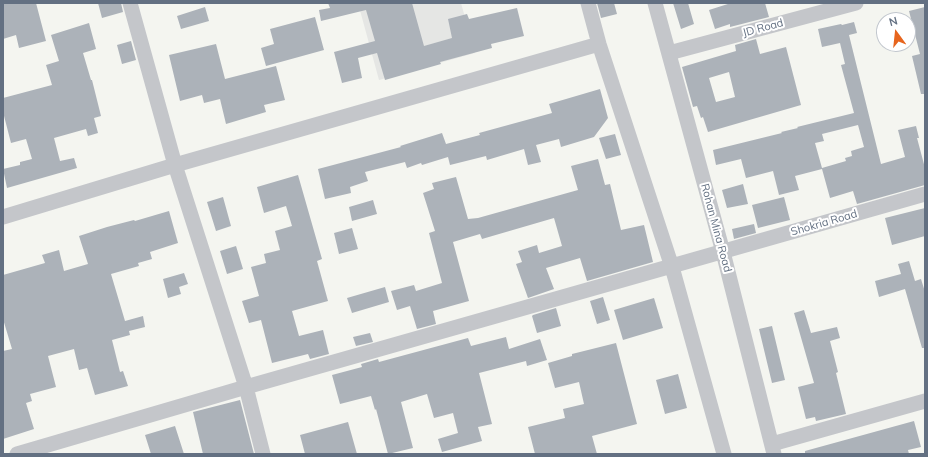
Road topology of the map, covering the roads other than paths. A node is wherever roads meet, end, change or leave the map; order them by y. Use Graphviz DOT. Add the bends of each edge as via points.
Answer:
graph roads {
  1 [pos="130,3"];
  2 [pos="588,3"];
  3 [pos="655,3"];
  4 [pos="856,3"];
  5 [pos="599,44"];
  6 [pos="669,53"];
  7 [pos="175,165"];
  8 [pos="925,194"];
  9 [pos="3,217"];
  10 [pos="723,252"];
  11 [pos="672,267"];
  12 [pos="246,387"];
  13 [pos="925,401"];
  14 [pos="773,449"];
  15 [pos="17,454"];
  16 [pos="263,454"];
  17 [pos="724,454"];
  1 -- 7 [label="street"];
  2 -- 5 [label="street"];
  3 -- 6 [label="street, Rohan Mina Road"];
  4 -- 6 [label="street, JD Road"];
  5 -- 7 [label="street"];
  5 -- 11 [label="street"];
  6 -- 10 [label="street, Rohan Mina Road"];
  7 -- 9 [label="street"];
  7 -- 12 [label="street"];
  8 -- 10 [label="street, Shokria Road"];
  10 -- 11 [label="street, Shokria Road"];
  10 -- 14 [label="street, Rohan Mina Road"];
  11 -- 12 [label="street, Shokria Road"];
  11 -- 17 [label="street"];
  12 -- 15 [label="street, Shokria Road"];
  12 -- 16 [label="street"];
  13 -- 14 [label="street"];
}
